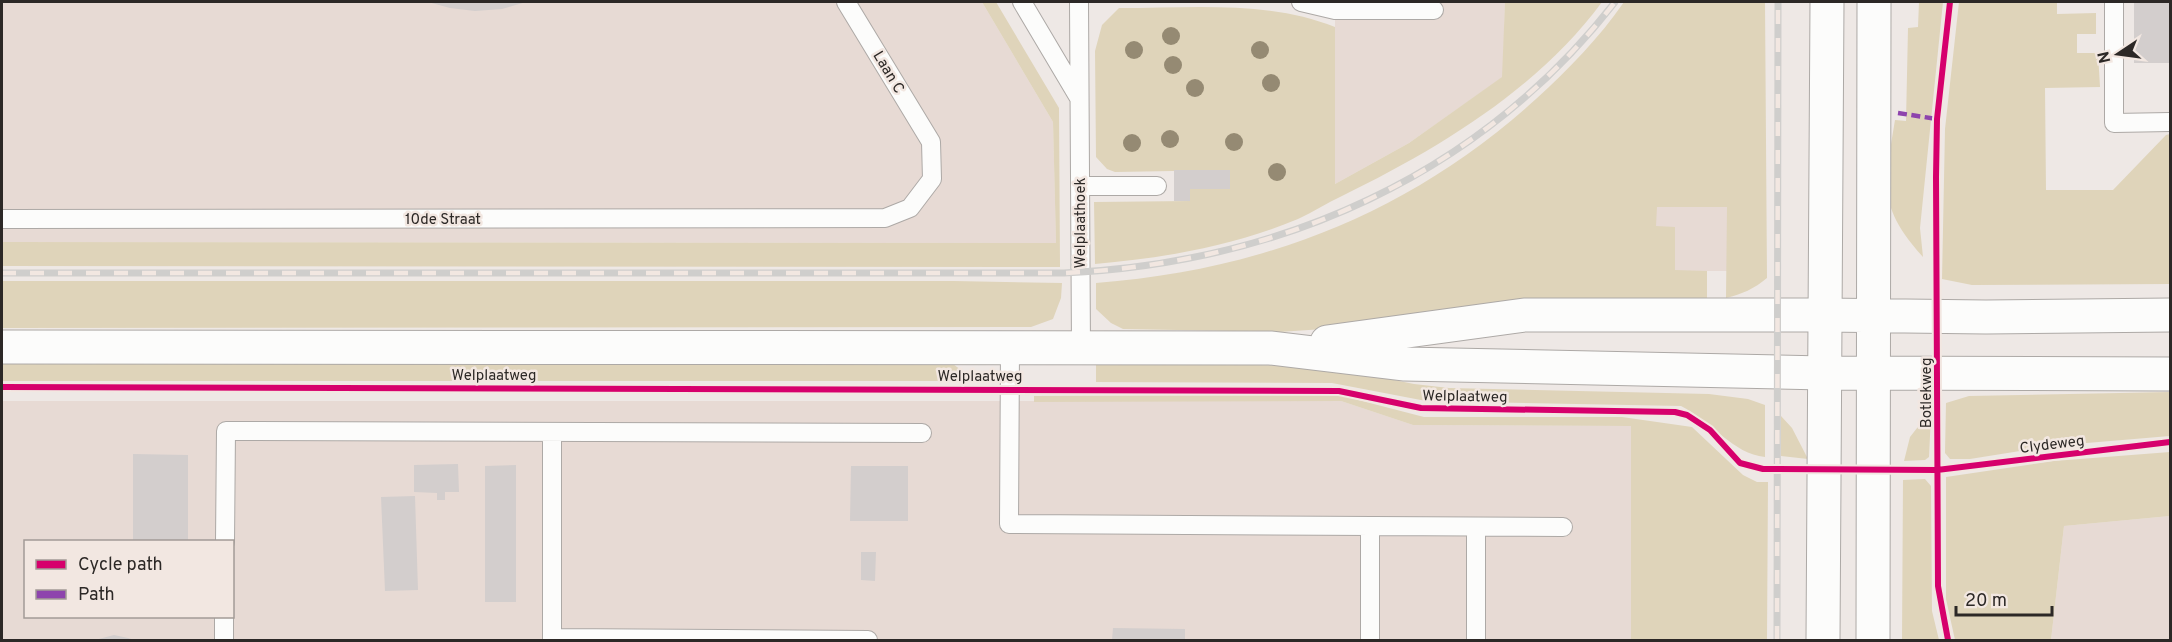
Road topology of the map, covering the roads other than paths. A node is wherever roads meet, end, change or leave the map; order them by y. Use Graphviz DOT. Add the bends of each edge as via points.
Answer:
graph roads {
  1 [pos="846,2"];
  2 [pos="1022,2"];
  3 [pos="1079,2"];
  4 [pos="1301,2"];
  5 [pos="1827,2"];
  6 [pos="1874,2"];
  7 [pos="2114,2"];
  8 [pos="1032,10"];
  9 [pos="1434,10"];
  10 [pos="1079,98"];
  11 [pos="2170,122"];
  12 [pos="1080,186"];
  13 [pos="1156,186"];
  14 [pos="885,218"];
  15 [pos="2,219"];
  16 [pos="1824,315"];
  17 [pos="2170,315"];
  18 [pos="1875,316"];
  19 [pos="2,347"];
  20 [pos="1010,348"];
  21 [pos="1081,348"];
  22 [pos="1270,348"];
  23 [pos="1824,373"];
  24 [pos="1875,374"];
  25 [pos="2170,374"];
  26 [pos="552,432"];
  27 [pos="922,433"];
  28 [pos="1370,527"];
  29 [pos="1476,527"];
  30 [pos="1563,527"];
  31 [pos="225,540"];
  32 [pos="224,618"];
  33 [pos="552,639"];
  34 [pos="224,640"];
  35 [pos="757,640"];
  36 [pos="868,640"];
  37 [pos="1370,640"];
  38 [pos="1476,640"];
  39 [pos="1823,640"];
  40 [pos="1873,640"];
  1 -- 14 [label="lane, Laan C" via="931,142 932,179 910,207"];
  2 -- 8 [label="lane"];
  3 -- 10 [label="lane, Welplaathoek"];
  4 -- 9 [label="lane" via="1335,10"];
  5 -- 16 [label="street"];
  6 -- 18 [label="street"];
  7 -- 11 [label="lane" via="2114,123"];
  8 -- 10 [label="lane"];
  10 -- 12 [label="lane, Welplaathoek"];
  12 -- 13 [label="lane"];
  12 -- 21 [label="lane, Welplaathoek"];
  14 -- 15 [label="lane, 10de Straat"];
  16 -- 18 [label="street"];
  16 -- 22 [label="street, Welplaatweg" via="1524,315"];
  16 -- 23 [label="street"];
  17 -- 18 [label="street"];
  18 -- 24 [label="street"];
  19 -- 20 [label="street, Welplaatweg"];
  20 -- 21 [label="street, Welplaatweg"];
  20 -- 28 [label="lane" via="1009,524"];
  21 -- 22 [label="street, Welplaatweg"];
  22 -- 23 [label="street, Welplaatweg" via="1405,364"];
  23 -- 24 [label="street"];
  23 -- 39 [label="street"];
  24 -- 25 [label="street"];
  24 -- 40 [label="street"];
  26 -- 27 [label="lane"];
  26 -- 31 [label="lane" via="226,431"];
  26 -- 33 [label="lane"];
  28 -- 29 [label="lane"];
  28 -- 37 [label="lane"];
  29 -- 30 [label="lane"];
  29 -- 38 [label="lane"];
  32 -- 34 [label="lane"];
  33 -- 35 [label="lane"];
  35 -- 36 [label="lane"];
}
